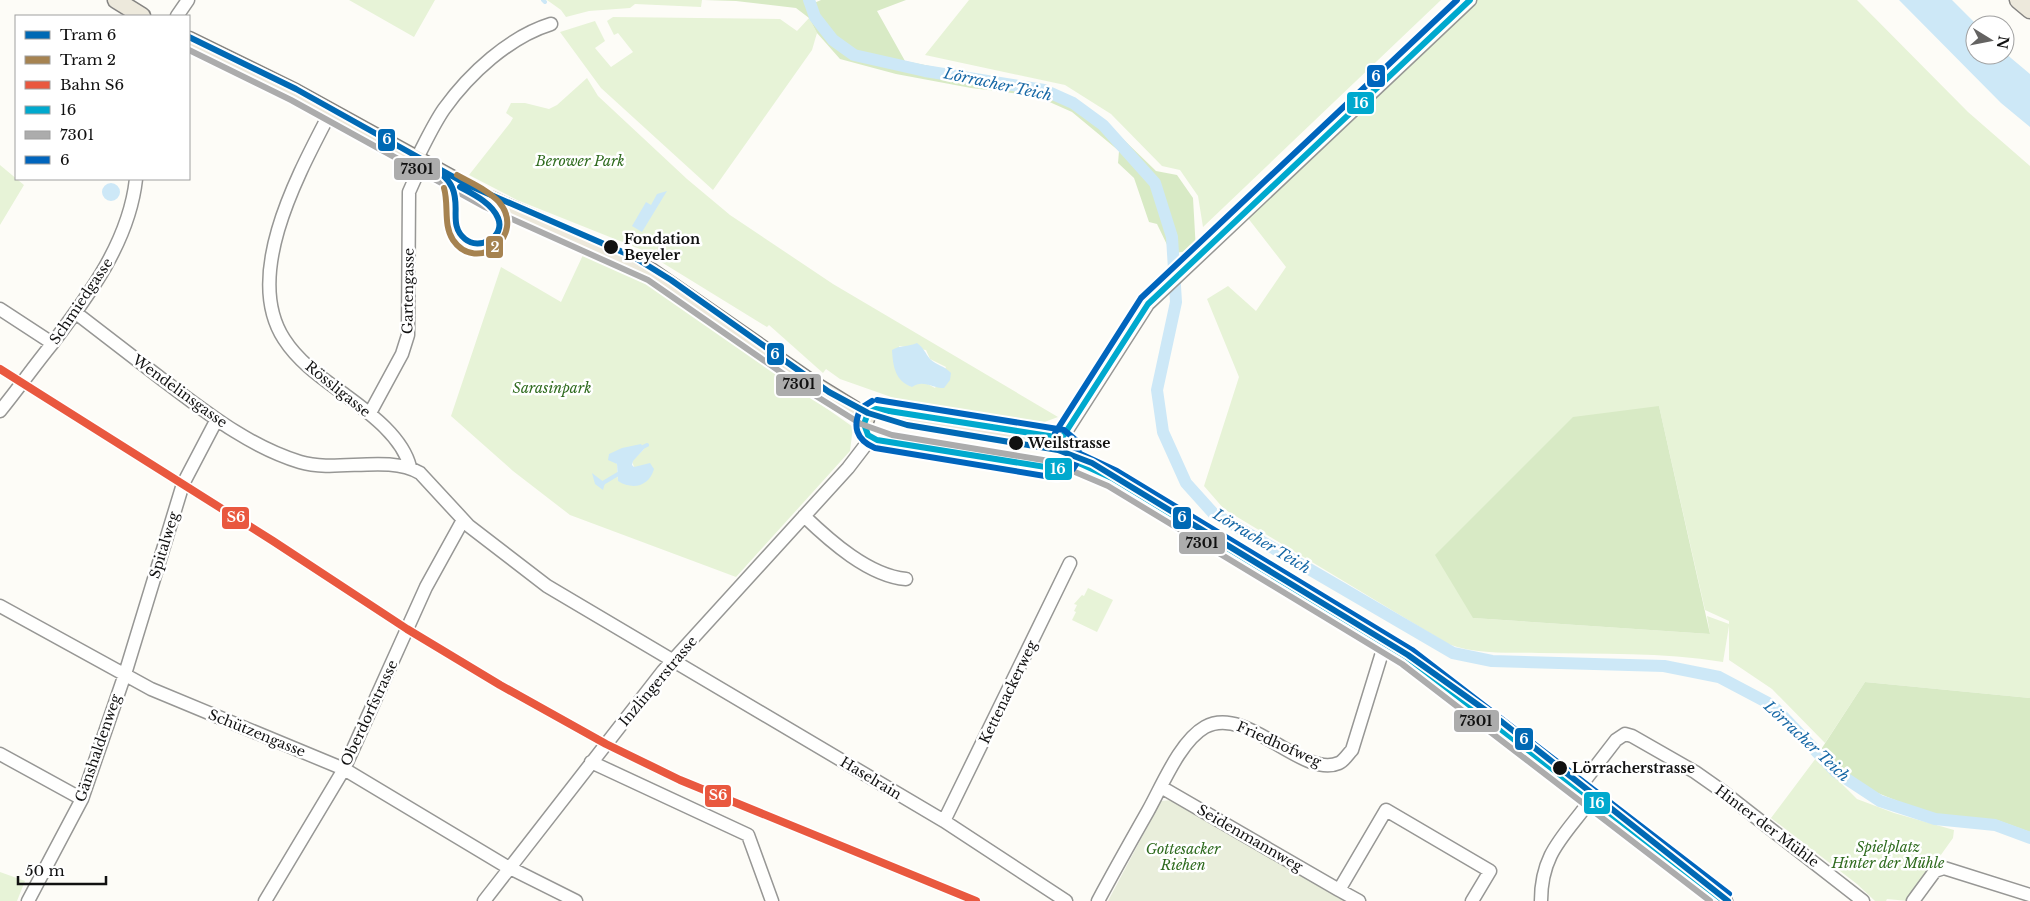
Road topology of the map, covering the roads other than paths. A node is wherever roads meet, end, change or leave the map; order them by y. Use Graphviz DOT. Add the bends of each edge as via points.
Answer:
graph roads {
  1 [pos="116,0"];
  2 [pos="131,0"];
  3 [pos="188,0"];
  4 [pos="1470,0"];
  5 [pos="2018,0"];
  6 [pos="2030,10"];
  7 [pos="141,15"];
  8 [pos="142,15"];
  9 [pos="178,15"];
  10 [pos="551,24"];
  11 [pos="190,41"];
  12 [pos="330,111"];
  13 [pos="419,161"];
  14 [pos="136,184"];
  15 [pos="0,309"];
  16 [pos="76,313"];
  17 [pos="52,344"];
  18 [pos="0,411"];
  19 [pos="370,413"];
  20 [pos="866,416"];
  21 [pos="216,421"];
  22 [pos="871,438"];
  23 [pos="1062,438"];
  24 [pos="1070,459"];
  25 [pos="410,467"];
  26 [pos="804,516"];
  27 [pos="463,520"];
  28 [pos="1070,563"];
  29 [pos="906,580"];
  30 [pos="0,606"];
  31 [pos="1385,643"];
  32 [pos="673,659"];
  33 [pos="125,674"];
  34 [pos="0,754"];
  35 [pos="591,762"];
  36 [pos="344,769"];
  37 [pos="1161,787"];
  38 [pos="1579,788"];
  39 [pos="1592,798"];
  40 [pos="82,799"];
  41 [pos="944,821"];
  42 [pos="509,868"];
  43 [pos="1339,890"];
  44 [pos="2030,895"];
  45 [pos="28,901"];
  46 [pos="265,901"];
  47 [pos="484,901"];
  48 [pos="576,901"];
  49 [pos="772,901"];
  50 [pos="1066,901"];
  51 [pos="1098,901"];
  52 [pos="1359,901"];
  53 [pos="1472,901"];
  54 [pos="1541,901"];
  55 [pos="1724,901"];
  56 [pos="1863,901"];
  57 [pos="1912,901"];
  1 -- 7 [label="main road"];
  2 -- 8 [label="main road"];
  3 -- 9 [label="street"];
  4 -- 23 [label="street" via="1139,316"];
  5 -- 6 [label="main road"];
  10 -- 13 [label="street, Gartengasse" via="537,28 501,51 469,80 444,109"];
  11 -- 12 [label="main road"];
  12 -- 13 [label="main road"];
  12 -- 19 [label="street, Rössligasse" via="290,196 270,262 269,293 276,325 290,349 310,369"];
  13 -- 19 [label="street, Gartengasse" via="409,192 408,335 402,354"];
  13 -- 20 [label="main road" via="510,210 652,272 813,384"];
  14 -- 16 [label="street, Schmiedgasse" via="132,207 112,257"];
  15 -- 17 [label="street"];
  16 -- 17 [label="street, Schmiedgasse"];
  16 -- 21 [label="street, Wendelinsgasse"];
  17 -- 18 [label="street, Schmiedgasse"];
  19 -- 25 [label="street, Rössligasse" via="400,446"];
  20 -- 22 [label="main road" via="864,424"];
  20 -- 23 [label="main road" via="876,408 887,409"];
  21 -- 25 [label="street, Wendelinsgasse" via="270,451 302,463"];
  21 -- 33 [label="street, Spitalweg" via="183,484"];
  22 -- 24 [label="main road" via="1058,469"];
  22 -- 26 [label="street, Inzlingerstrasse"];
  23 -- 24 [label="main road" via="1070,445"];
  24 -- 31 [label="main road" via="1112,478"];
  25 -- 27 [label="street, Rössligasse" via="420,473"];
  26 -- 29 [label="street" via="848,553 885,575"];
  26 -- 32 [label="street, Inzlingerstrasse"];
  27 -- 32 [label="street, Rössligasse" via="547,586"];
  27 -- 36 [label="street, Oberdorfstrasse" via="426,587"];
  28 -- 41 [label="street, Kettenackerweg"];
  30 -- 33 [label="street, Schützengasse"];
  31 -- 37 [label="street, Friedhofweg" via="1352,750 1340,763 1322,766 1236,724 1220,721 1205,727 1190,739"];
  31 -- 38 [label="main road"];
  32 -- 35 [label="street, Inzlingerstrasse"];
  32 -- 41 [label="street, Haselrain"];
  33 -- 36 [label="street, Schützengasse" via="206,713"];
  33 -- 40 [label="street, Gänshaldenweg"];
  34 -- 40 [label="street"];
  35 -- 42 [label="street, Inzlingerstrasse"];
  35 -- 49 [label="street" via="748,835"];
  36 -- 42 [label="street, Schützengasse"];
  36 -- 46 [label="street, Oberdorfstrasse"];
  37 -- 43 [label="street, Seidenmannweg"];
  37 -- 51 [label="street, Friedhofweg"];
  38 -- 39 [label="main road"];
  38 -- 56 [label="street, Hinter der Mühle" via="1616,740 1625,734 1632,736 1722,791"];
  39 -- 54 [label="street" via="1550,854 1542,876"];
  39 -- 55 [label="main road"];
  40 -- 45 [label="street, Gänshaldenweg"];
  41 -- 50 [label="street, Haselrain"];
  42 -- 47 [label="street, Inzlingerstrasse"];
  42 -- 48 [label="street, Schützengasse"];
  43 -- 52 [label="street, Seidenmannweg"];
  43 -- 53 [label="street" via="1386,810 1490,871"];
  44 -- 57 [label="street" via="1944,868 1935,871"];
}
